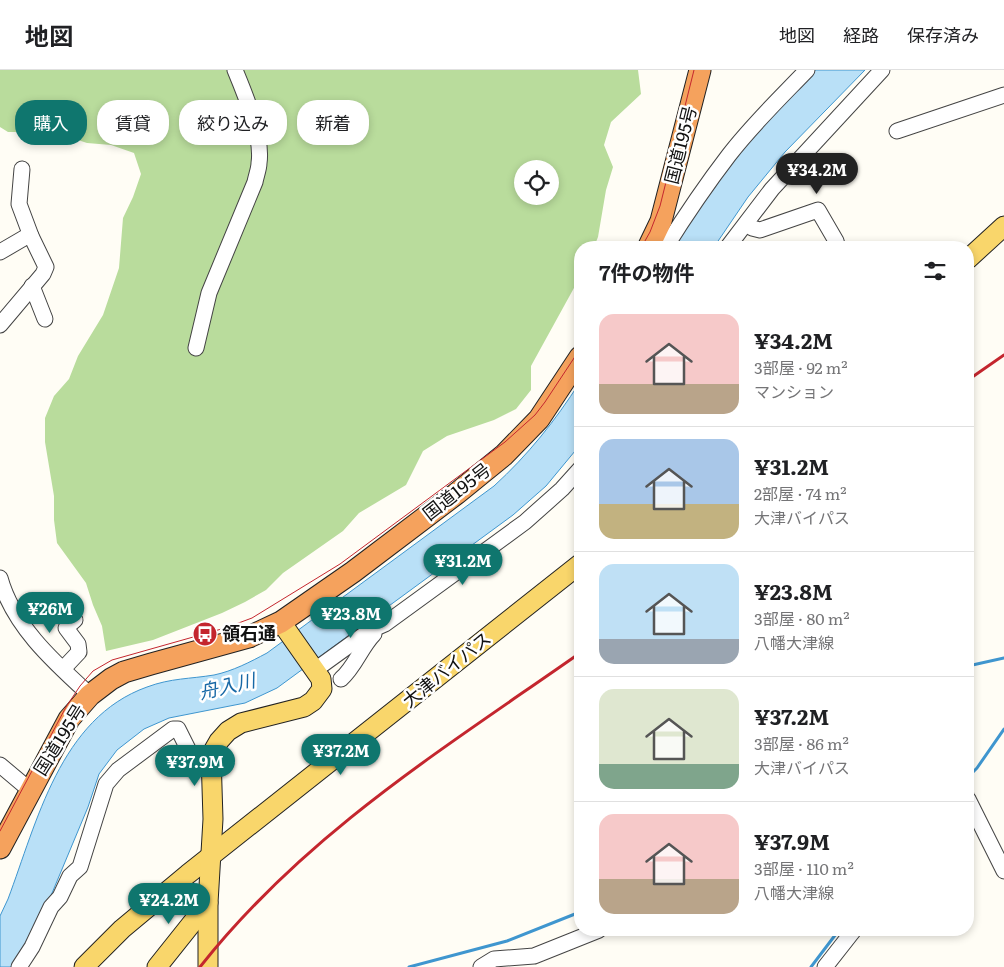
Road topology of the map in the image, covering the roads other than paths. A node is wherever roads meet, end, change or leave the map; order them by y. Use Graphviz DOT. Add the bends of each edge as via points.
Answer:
graph roads {
  1 [pos="235,70"];
  2 [pos="700,70"];
  3 [pos="807,70"];
  4 [pos="882,70"];
  5 [pos="1004,95"];
  6 [pos="897,131"];
  7 [pos="22,169"];
  8 [pos="766,198"];
  9 [pos="665,205"];
  10 [pos="1004,226"];
  11 [pos="752,228"];
  12 [pos="31,236"];
  13 [pos="651,241"];
  14 [pos="663,241"];
  15 [pos="670,241"];
  16 [pos="732,241"];
  17 [pos="742,241"];
  18 [pos="836,241"];
  19 [pos="0,252"];
  20 [pos="974,254"];
  21 [pos="32,286"];
  22 [pos="45,319"];
  23 [pos="0,325"];
  24 [pos="196,348"];
  25 [pos="574,366"];
  26 [pos="574,476"];
  27 [pos="574,569"];
  28 [pos="0,578"];
  29 [pos="75,620"];
  30 [pos="385,624"];
  31 [pos="286,629"];
  32 [pos="314,668"];
  33 [pos="63,669"];
  34 [pos="341,679"];
  35 [pos="90,695"];
  36 [pos="0,766"];
  37 [pos="211,768"];
  38 [pos="32,788"];
  39 [pos="974,811"];
  40 [pos="0,848"];
  41 [pos="211,858"];
  42 [pos="80,867"];
  43 [pos="1004,871"];
  44 [pos="208,903"];
  45 [pos="57,913"];
  46 [pos="584,936"];
  47 [pos="849,936"];
  48 [pos="19,967"];
  49 [pos="84,967"];
  50 [pos="157,967"];
  51 [pos="208,967"];
  52 [pos="481,967"];
  53 [pos="825,967"];
  1 -- 24 [label="street" via="248,100 259,162 255,182 209,293"];
  2 -- 9 [label="highway, 国道195号"];
  3 -- 15 [label="street" via="730,154"];
  4 -- 8 [label="street"];
  5 -- 6 [label="street"];
  7 -- 12 [label="street" via="19,204"];
  8 -- 11 [label="street" via="762,215"];
  8 -- 16 [label="street"];
  9 -- 13 [label="highway, 国道195号"];
  9 -- 14 [label="street" via="673,208 676,217"];
  10 -- 20 [label="main road"];
  11 -- 17 [label="street"];
  11 -- 18 [label="street" via="760,230 818,210"];
  12 -- 19 [label="street"];
  12 -- 21 [label="street" via="46,267"];
  21 -- 22 [label="street"];
  21 -- 23 [label="street"];
  25 -- 31 [label="highway, 国道195号" via="539,419 504,455 353,572"];
  26 -- 30 [label="street" via="525,522"];
  27 -- 41 [label="main road, 大津バイパス"];
  28 -- 33 [label="street" via="4,594 15,613"];
  29 -- 33 [label="street" via="66,628 78,644 79,652"];
  30 -- 32 [label="street"];
  30 -- 34 [label="street" via="369,639"];
  31 -- 32 [label="main road"];
  31 -- 35 [label="highway, 国道195号" via="124,672"];
  32 -- 37 [label="main road" via="321,679 322,689 313,701 228,731 211,755"];
  33 -- 35 [label="street"];
  35 -- 38 [label="highway, 国道195号" via="69,719"];
  36 -- 38 [label="street"];
  37 -- 41 [label="main road"];
  37 -- 42 [label="street" via="194,763 178,729 173,729 137,755 106,784"];
  38 -- 40 [label="highway, 国道195号"];
  39 -- 43 [label="street"];
  41 -- 44 [label="main road"];
  41 -- 49 [label="main road, 大津バイパス" via="122,929"];
  42 -- 45 [label="street" via="70,893"];
  42 -- 48 [label="street" via="70,876 51,907"];
  44 -- 50 [label="main road"];
  44 -- 51 [label="main road"];
  46 -- 52 [label="street" via="534,956 494,960"];
  47 -- 53 [label="street"];
}
